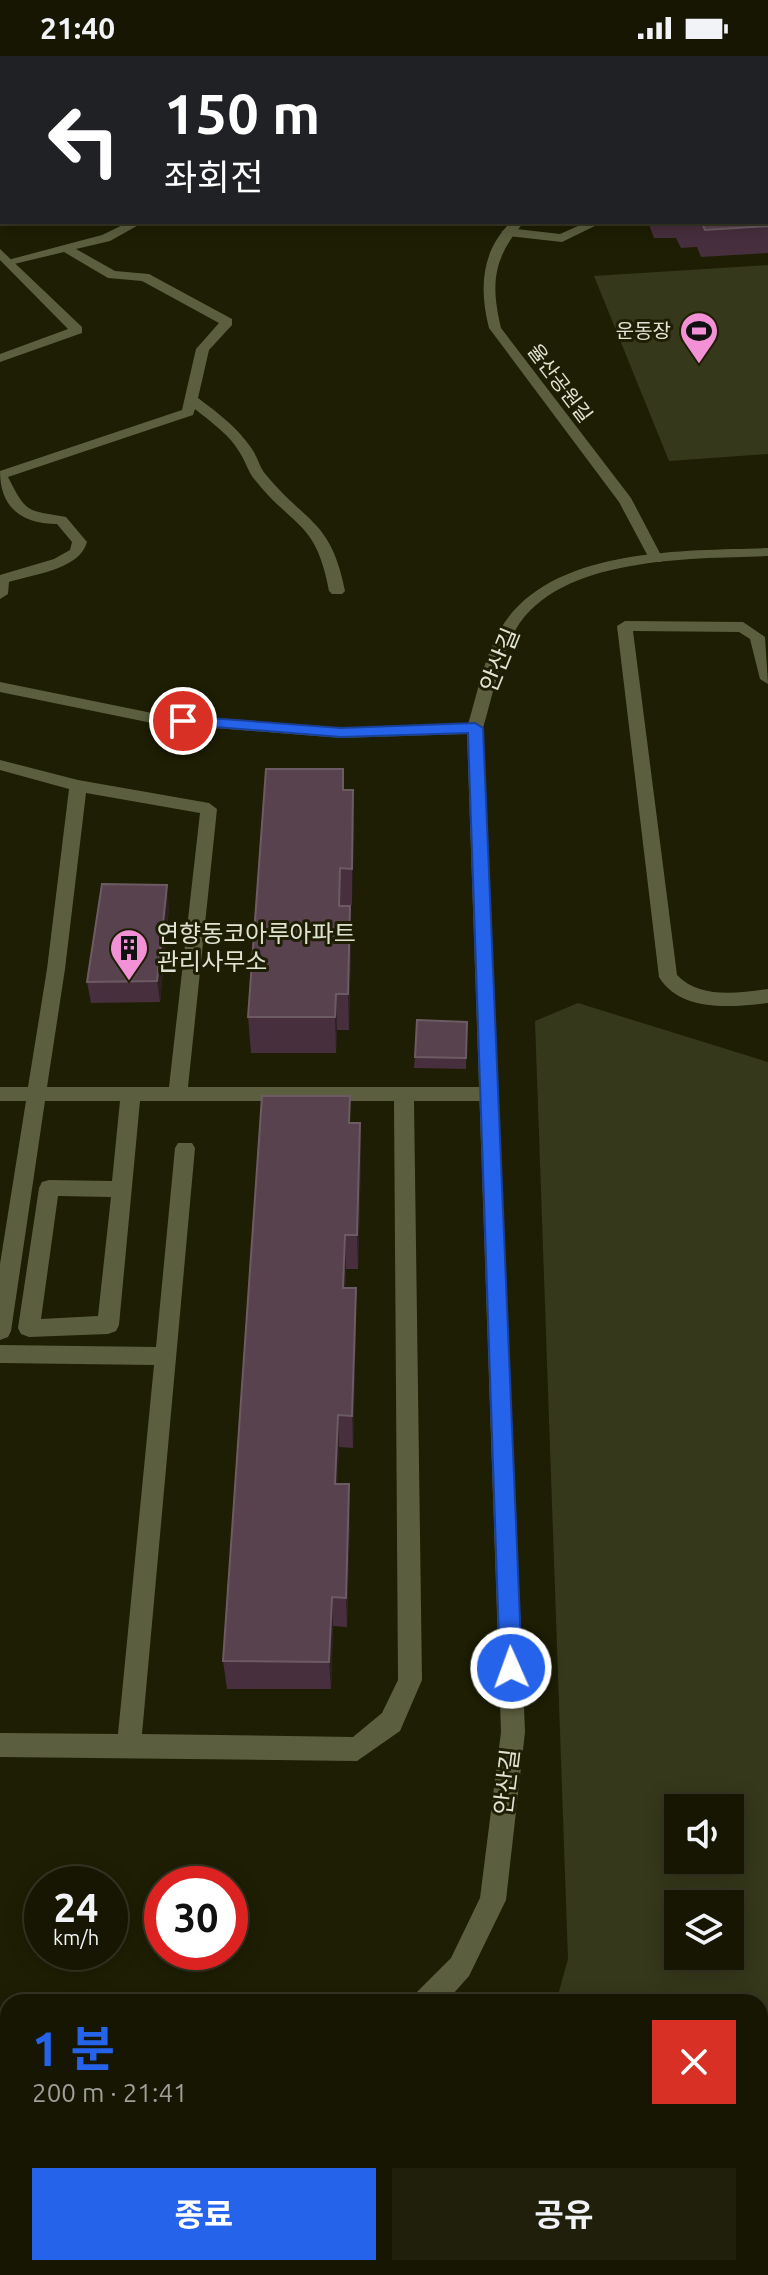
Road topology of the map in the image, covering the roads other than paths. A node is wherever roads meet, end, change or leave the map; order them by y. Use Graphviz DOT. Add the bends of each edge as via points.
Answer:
graph roads {
  1 [pos="134,224"];
  2 [pos="593,224"];
  3 [pos="512,227"];
  4 [pos="68,249"];
  5 [pos="5,257"];
  6 [pos="0,358"];
  7 [pos="189,398"];
  8 [pos="768,552"];
  9 [pos="656,559"];
  10 [pos="337,591"];
  11 [pos="0,594"];
  12 [pos="768,679"];
  13 [pos="0,687"];
  14 [pos="475,728"];
  15 [pos="0,765"];
  16 [pos="78,786"];
  17 [pos="768,996"];
  18 [pos="131,1093"];
  19 [pos="0,1094"];
  20 [pos="35,1094"];
  21 [pos="178,1094"];
  22 [pos="404,1094"];
  23 [pos="489,1094"];
  24 [pos="185,1148"];
  25 [pos="121,1189"];
  26 [pos="0,1331"];
  27 [pos="0,1354"];
  28 [pos="166,1356"];
  29 [pos="0,1745"];
  30 [pos="129,1745"];
  31 [pos="435,1994"];
  1 -- 4 [label="street"];
  2 -- 3 [label="street" via="562,238"];
  3 -- 9 [label="street, 율산공원길" via="495,250 490,274 487,302 495,328 626,501"];
  4 -- 5 [label="street"];
  4 -- 7 [label="street" via="112,275 145,277 227,322 203,349"];
  5 -- 6 [label="street" via="77,330"];
  7 -- 10 [label="street" via="217,419 245,450 261,479 322,536 334,563"];
  7 -- 11 [label="street" via="188,412 0,475 15,505 37,521 61,520 80,542 77,552 59,562 2,579"];
  8 -- 9 [label="street, 안산길"];
  9 -- 14 [label="street, 안산길" via="605,567 538,596 514,620"];
  12 -- 17 [label="street" via="757,637 743,627 625,626 668,977 675,987 696,997"];
  13 -- 14 [label="street" via="152,718 341,733"];
  14 -- 23 [label="street, 안산길"];
  15 -- 16 [label="street"];
  16 -- 20 [label="street"];
  16 -- 21 [label="street" via="209,809"];
  18 -- 20 [label="street"];
  18 -- 21 [label="street"];
  18 -- 25 [label="street"];
  19 -- 20 [label="street"];
  20 -- 26 [label="street"];
  21 -- 22 [label="street"];
  22 -- 23 [label="street"];
  22 -- 30 [label="street" via="410,1680 391,1722 357,1749"];
  23 -- 31 [label="street, 안산길" via="513,1732 493,1900 460,1967"];
  24 -- 28 [label="street"];
  25 -- 25 [label="street" via="108,1325 29,1328 49,1188"];
  27 -- 28 [label="street"];
  28 -- 30 [label="street"];
  29 -- 30 [label="street"];
}
